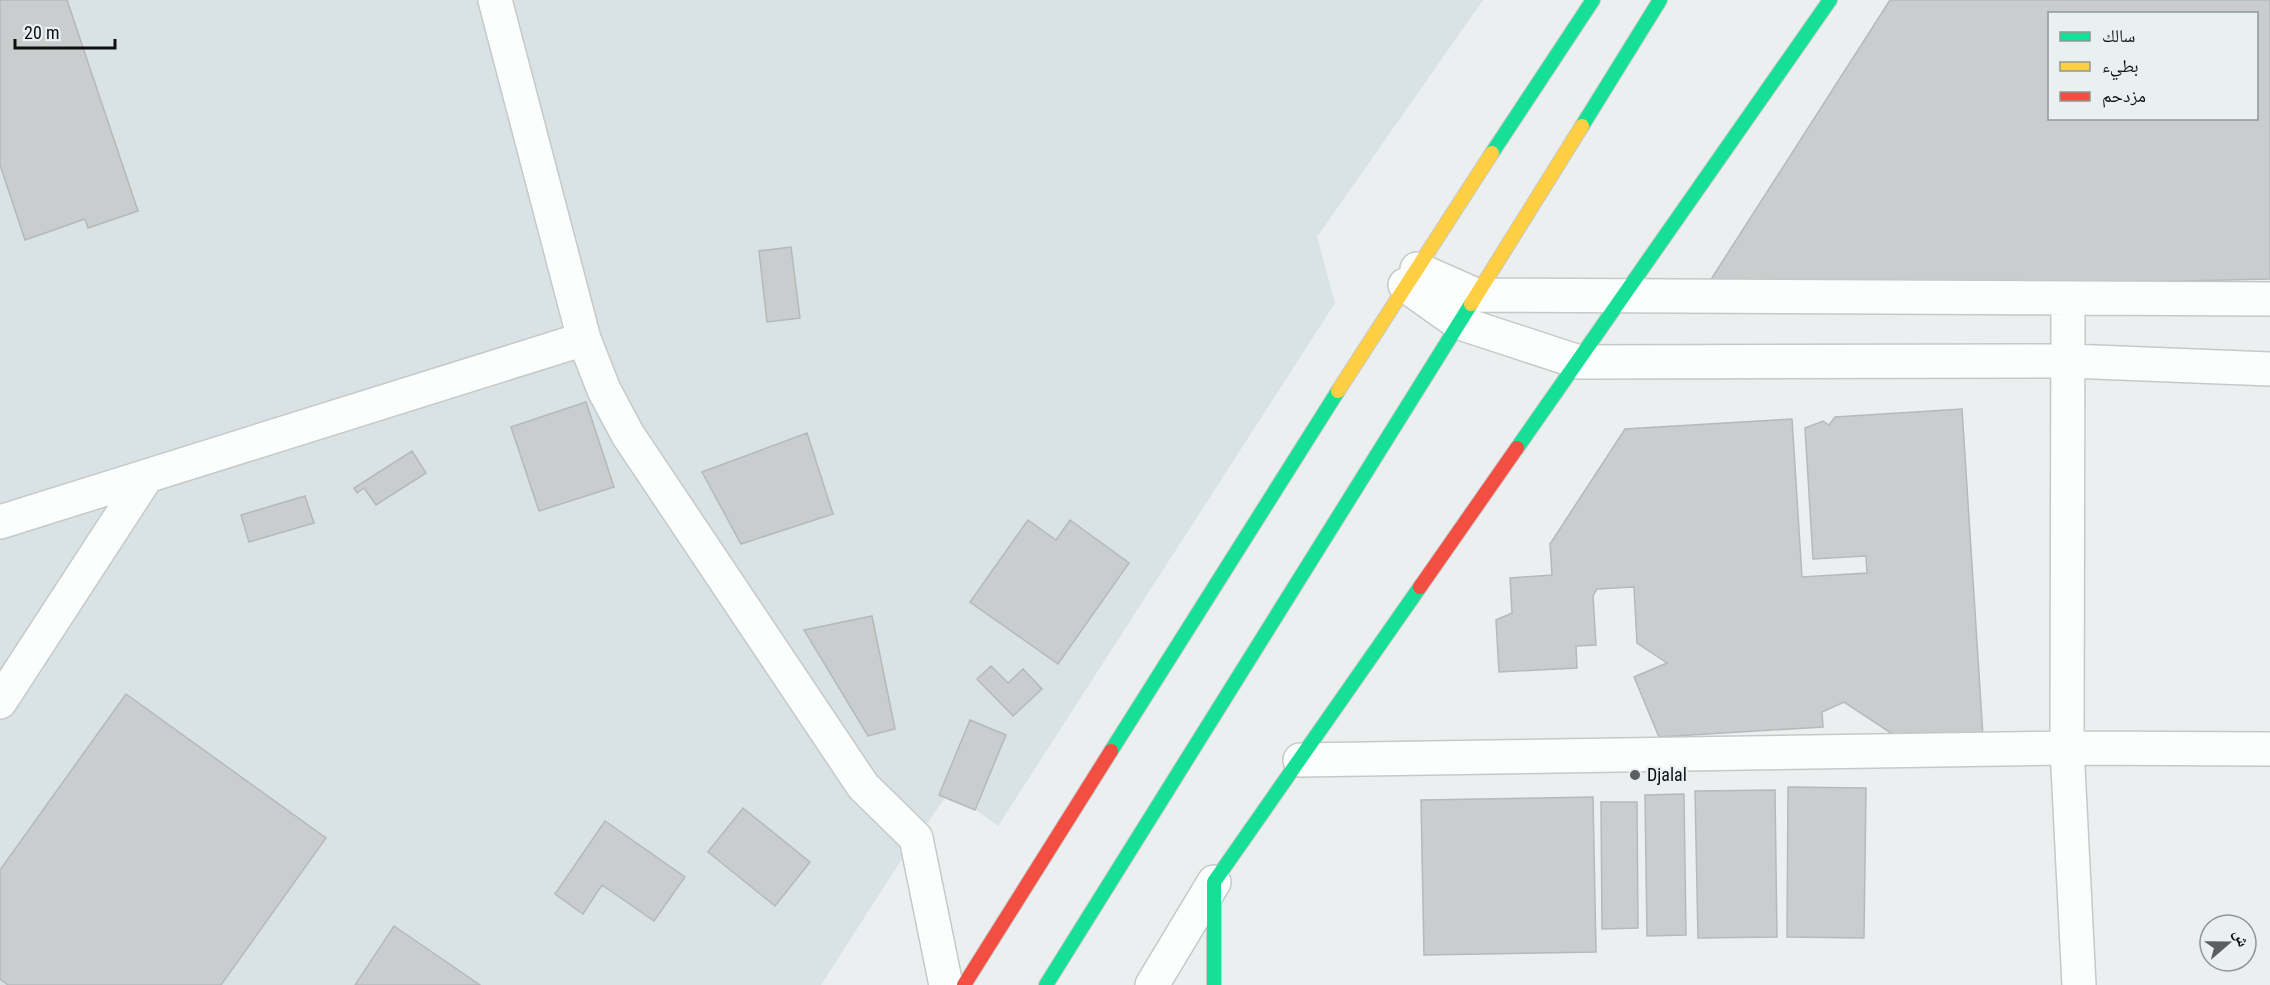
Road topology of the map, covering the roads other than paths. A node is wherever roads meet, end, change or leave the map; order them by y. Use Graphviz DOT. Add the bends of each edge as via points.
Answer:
graph roads {
  1 [pos="495,0"];
  2 [pos="1593,0"];
  3 [pos="1660,0"];
  4 [pos="1830,0"];
  5 [pos="1411,277"];
  6 [pos="1476,295"];
  7 [pos="1625,297"];
  8 [pos="2068,298"];
  9 [pos="2270,300"];
  10 [pos="1457,322"];
  11 [pos="584,339"];
  12 [pos="2070,361"];
  13 [pos="1579,362"];
  14 [pos="2270,369"];
  15 [pos="147,476"];
  16 [pos="0,522"];
  17 [pos="0,702"];
  18 [pos="2067,748"];
  19 [pos="2270,749"];
  20 [pos="1300,759"];
  21 [pos="1214,882"];
  22 [pos="945,985"];
  23 [pos="964,985"];
  24 [pos="1046,985"];
  25 [pos="1152,985"];
  26 [pos="1214,985"];
  27 [pos="2079,985"];
  1 -- 11 [label="street"];
  2 -- 5 [label="main road"];
  3 -- 6 [label="main road"];
  4 -- 7 [label="main road"];
  5 -- 6 [label="street"];
  5 -- 10 [label="street"];
  5 -- 23 [label="main road"];
  6 -- 7 [label="street"];
  6 -- 10 [label="main road"];
  7 -- 8 [label="street"];
  7 -- 13 [label="main road"];
  8 -- 9 [label="street"];
  8 -- 12 [label="street"];
  10 -- 13 [label="street"];
  10 -- 24 [label="main road"];
  11 -- 15 [label="street"];
  11 -- 22 [label="street" via="604,390 634,445 863,786 916,838"];
  12 -- 13 [label="street"];
  12 -- 14 [label="street"];
  12 -- 18 [label="street"];
  13 -- 20 [label="main road"];
  15 -- 16 [label="street"];
  15 -- 17 [label="street"];
  18 -- 19 [label="street"];
  18 -- 20 [label="street"];
  18 -- 27 [label="street"];
  20 -- 21 [label="main road"];
  21 -- 25 [label="street"];
  21 -- 26 [label="main road"];
}
